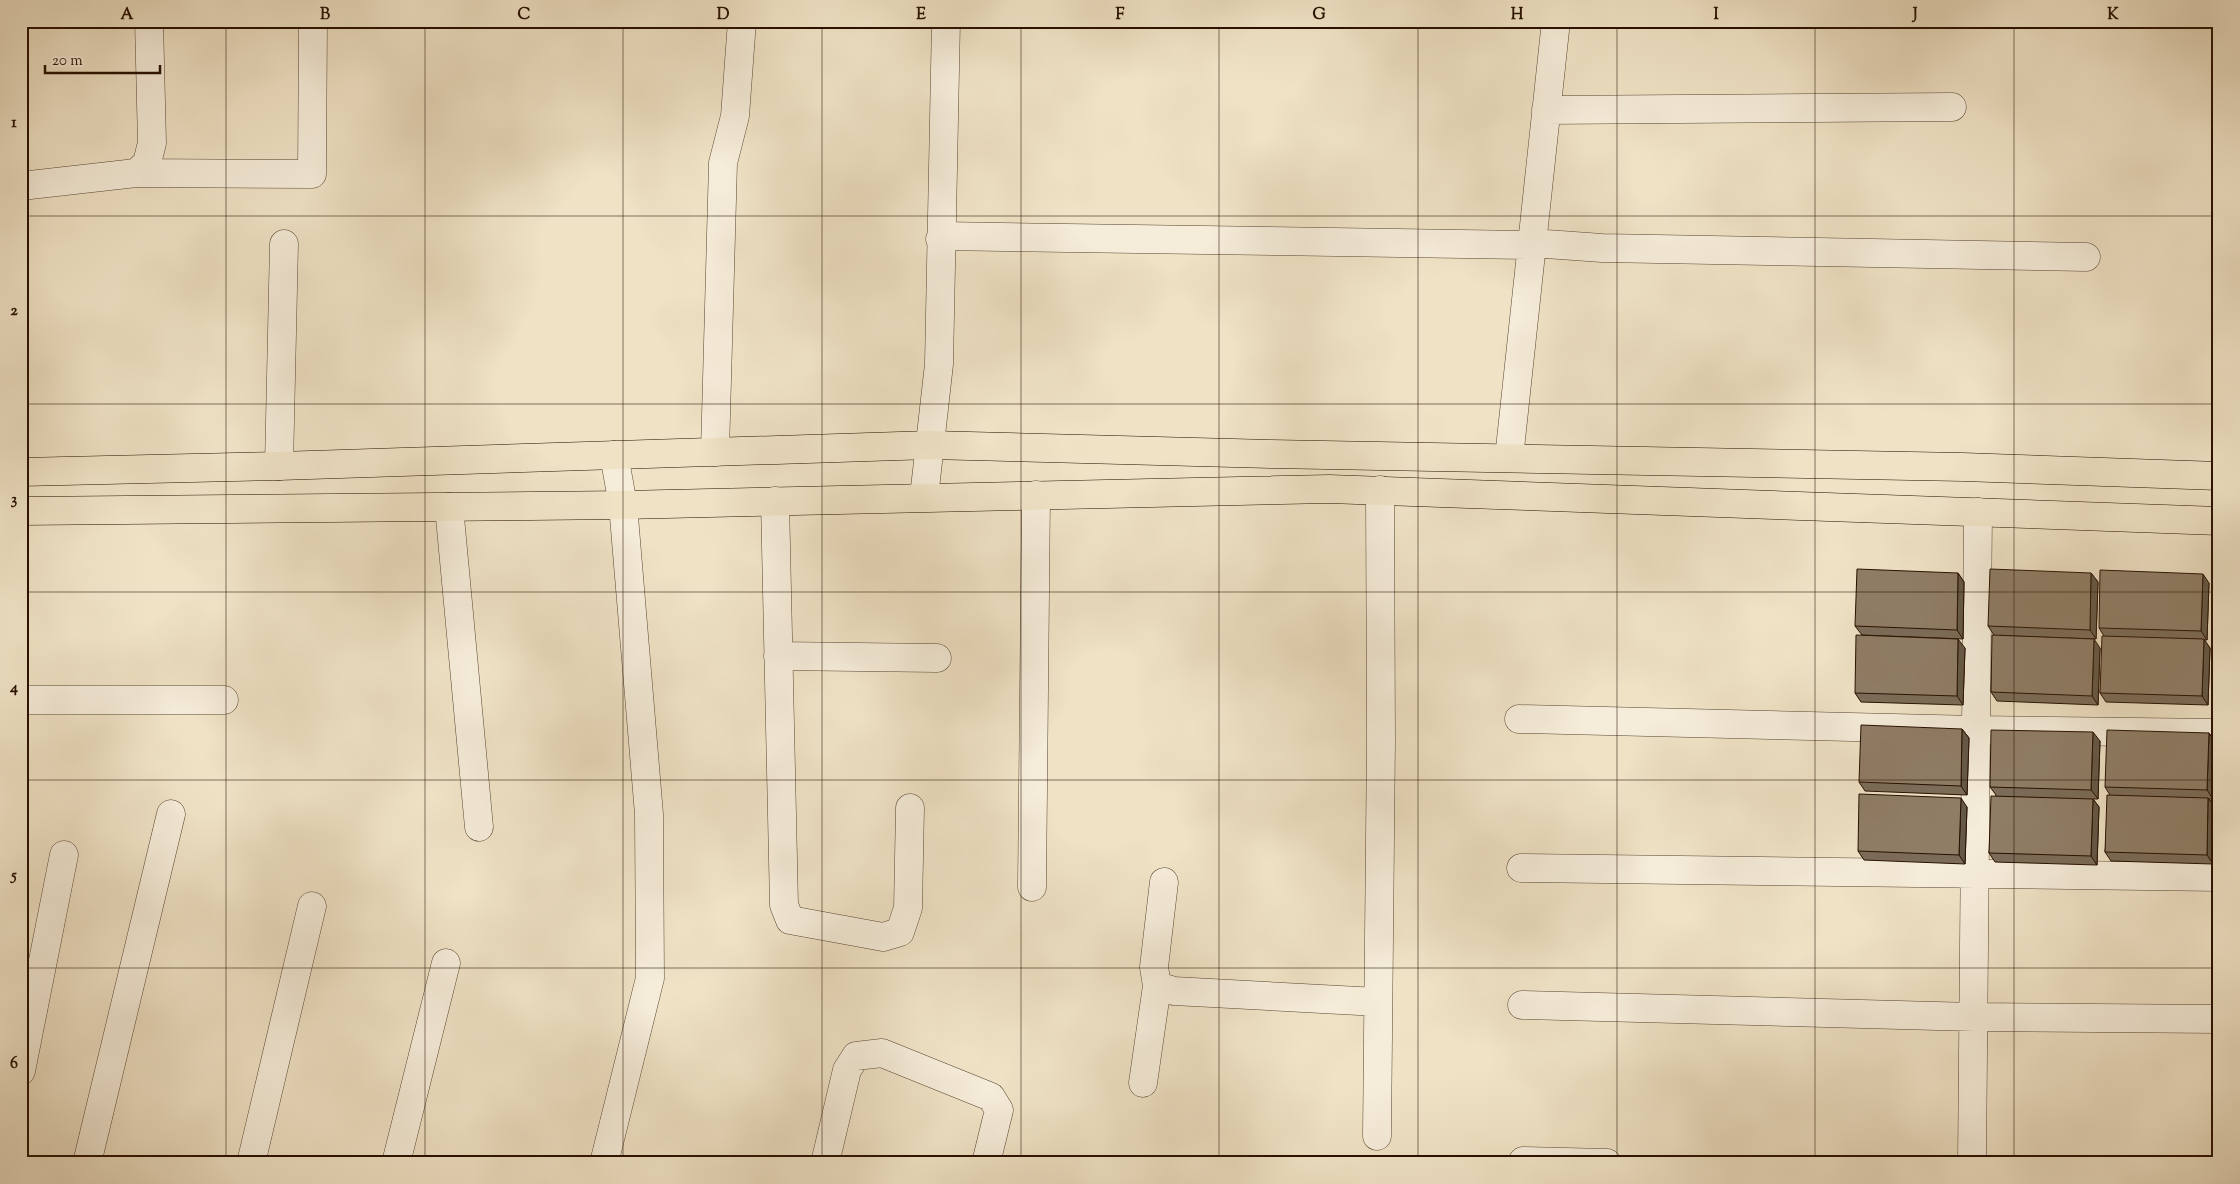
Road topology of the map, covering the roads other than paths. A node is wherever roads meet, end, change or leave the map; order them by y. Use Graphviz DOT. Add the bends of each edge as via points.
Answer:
graph roads {
  1 [pos="149,21"];
  2 [pos="313,21"];
  3 [pos="742,21"];
  4 [pos="946,21"];
  5 [pos="1556,21"];
  6 [pos="1952,107"];
  7 [pos="1546,110"];
  8 [pos="136,173"];
  9 [pos="21,186"];
  10 [pos="941,238"];
  11 [pos="1532,243"];
  12 [pos="284,244"];
  13 [pos="2086,257"];
  14 [pos="930,444"];
  15 [pos="715,452"];
  16 [pos="614,455"];
  17 [pos="1509,458"];
  18 [pos="279,466"];
  19 [pos="21,472"];
  20 [pos="2219,476"];
  21 [pos="1380,490"];
  22 [pos="1036,495"];
  23 [pos="924,497"];
  24 [pos="775,501"];
  25 [pos="623,505"];
  26 [pos="449,507"];
  27 [pos="21,511"];
  28 [pos="1978,512"];
  29 [pos="2219,521"];
  30 [pos="778,656"];
  31 [pos="937,658"];
  32 [pos="21,700"];
  33 [pos="224,700"];
  34 [pos="1519,719"];
  35 [pos="1976,730"];
  36 [pos="2219,733"];
  37 [pos="910,808"];
  38 [pos="171,814"];
  39 [pos="479,827"];
  40 [pos="64,854"];
  41 [pos="1521,868"];
  42 [pos="1974,872"];
  43 [pos="2219,877"];
  44 [pos="1164,882"];
  45 [pos="1032,887"];
  46 [pos="312,906"];
  47 [pos="446,963"];
  48 [pos="1157,986"];
  49 [pos="1378,1002"];
  50 [pos="1522,1005"];
  51 [pos="1974,1017"];
  52 [pos="2219,1020"];
  53 [pos="21,1070"];
  54 [pos="1143,1084"];
  55 [pos="1377,1136"];
  56 [pos="1523,1161"];
  57 [pos="87,1163"];
  58 [pos="251,1163"];
  59 [pos="396,1163"];
  60 [pos="604,1163"];
  61 [pos="825,1163"];
  62 [pos="986,1163"];
  63 [pos="1607,1163"];
  64 [pos="1972,1163"];
  1 -- 8 [label="street" via="152,143 147,164"];
  2 -- 8 [label="street" via="312,174"];
  3 -- 15 [label="street" via="735,116 724,163"];
  4 -- 10 [label="street"];
  5 -- 7 [label="street"];
  6 -- 7 [label="street"];
  7 -- 11 [label="street"];
  8 -- 9 [label="street"];
  10 -- 11 [label="street" via="1530,246"];
  10 -- 14 [label="street" via="940,364"];
  11 -- 13 [label="street" via="1602,248"];
  11 -- 17 [label="street"];
  12 -- 18 [label="street"];
  14 -- 15 [label="main road"];
  14 -- 17 [label="main road"];
  14 -- 23 [label="street"];
  15 -- 16 [label="main road"];
  16 -- 18 [label="main road"];
  16 -- 25 [label="street"];
  17 -- 20 [label="main road" via="1963,467"];
  18 -- 19 [label="main road"];
  21 -- 22 [label="main road"];
  21 -- 28 [label="main road"];
  21 -- 49 [label="street"];
  22 -- 23 [label="main road"];
  22 -- 45 [label="street"];
  23 -- 24 [label="main road"];
  24 -- 25 [label="main road"];
  24 -- 30 [label="street"];
  25 -- 26 [label="main road"];
  25 -- 60 [label="street" via="649,814 650,978"];
  26 -- 27 [label="main road"];
  26 -- 39 [label="street"];
  28 -- 29 [label="main road"];
  28 -- 35 [label="street"];
  30 -- 31 [label="street"];
  30 -- 37 [label="street" via="784,905 790,920 883,937 900,932 908,908"];
  32 -- 33 [label="street"];
  34 -- 35 [label="street"];
  35 -- 36 [label="street"];
  35 -- 42 [label="street"];
  38 -- 57 [label="street"];
  40 -- 53 [label="street"];
  41 -- 42 [label="street"];
  42 -- 43 [label="street"];
  42 -- 51 [label="street"];
  44 -- 48 [label="street" via="1154,967"];
  46 -- 58 [label="street"];
  47 -- 59 [label="street"];
  48 -- 49 [label="street" via="1174,990"];
  48 -- 54 [label="street"];
  49 -- 55 [label="street"];
  50 -- 51 [label="street"];
  51 -- 52 [label="street"];
  51 -- 64 [label="street"];
  56 -- 63 [label="street"];
  61 -- 62 [label="street" via="847,1070 856,1056 882,1053 991,1097 999,1110"];
}
